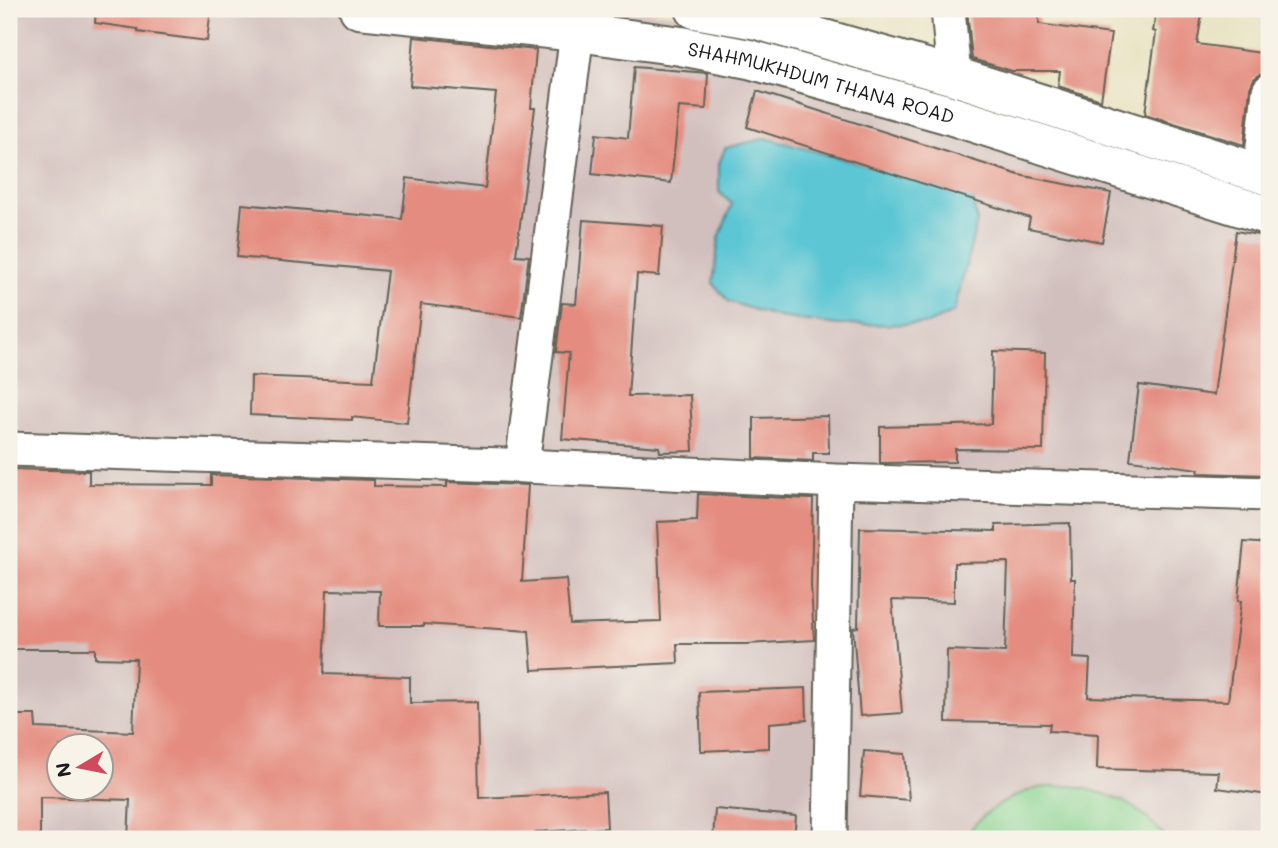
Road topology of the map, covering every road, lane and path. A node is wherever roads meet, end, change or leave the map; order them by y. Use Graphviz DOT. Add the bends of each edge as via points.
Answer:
graph roads {
  1 [pos="359,9"];
  2 [pos="695,9"];
  3 [pos="948,9"];
  4 [pos="577,32"];
  5 [pos="954,76"];
  6 [pos="1269,91"];
  7 [pos="1265,174"];
  8 [pos="1269,216"];
  9 [pos="9,449"];
  10 [pos="523,465"];
  11 [pos="836,481"];
  12 [pos="1269,494"];
  13 [pos="830,839"];
  1 -- 4 [label="main road, SHAHMUKHDUM THANA ROAD"];
  2 -- 5 [label="main road, SHAHMUKHDUM THANA ROAD" via="757,20"];
  3 -- 5 [label="street"];
  4 -- 8 [label="main road, SHAHMUKHDUM THANA ROAD" via="749,59 943,113"];
  4 -- 10 [label="street"];
  5 -- 7 [label="main road, SHAHMUKHDUM THANA ROAD"];
  6 -- 7 [label="street"];
  9 -- 10 [label="street"];
  10 -- 11 [label="street"];
  11 -- 12 [label="street"];
  11 -- 13 [label="street"];
}
